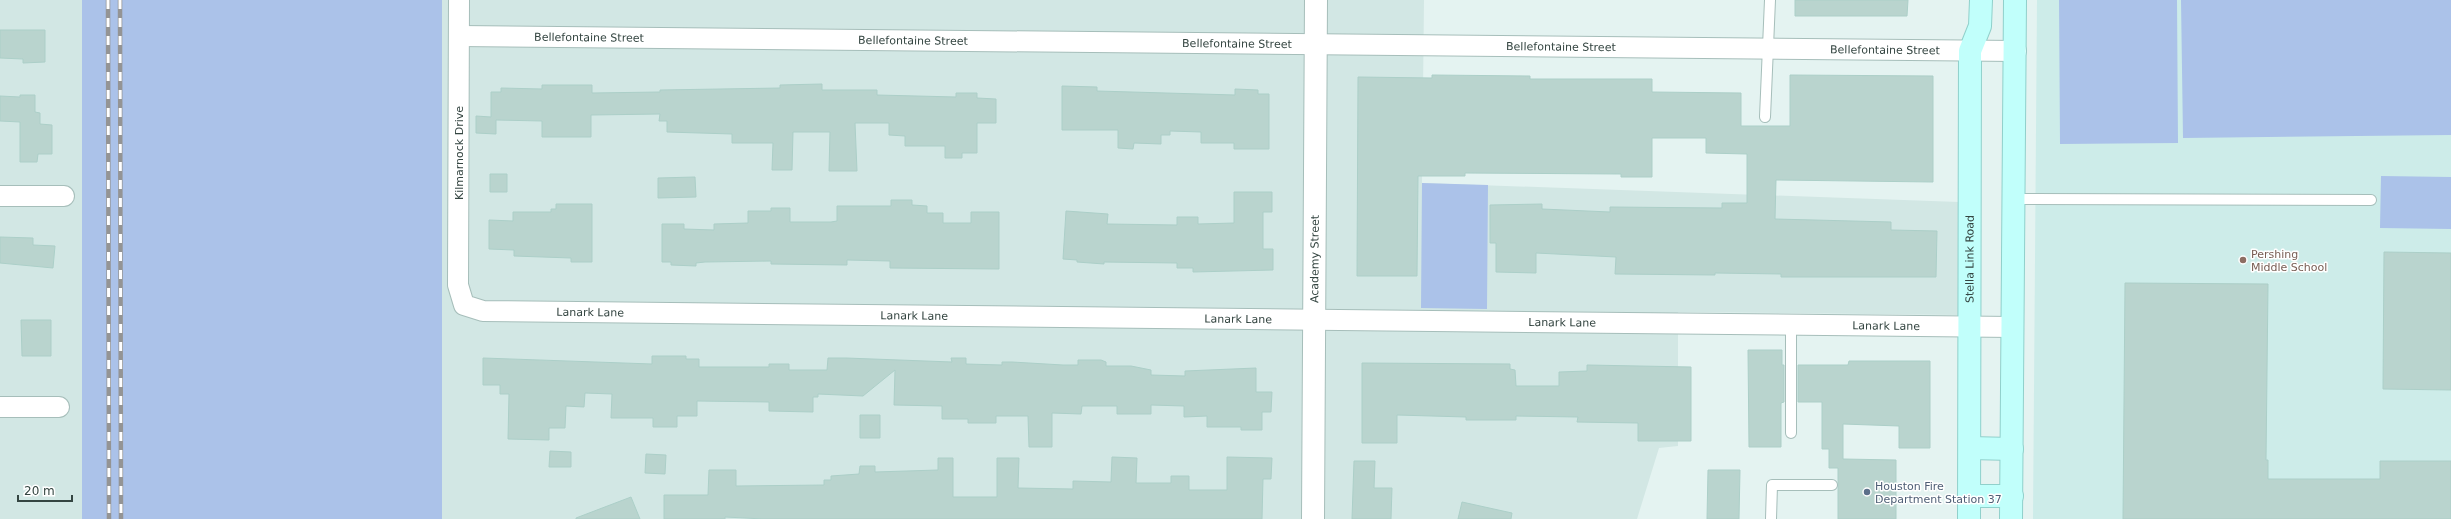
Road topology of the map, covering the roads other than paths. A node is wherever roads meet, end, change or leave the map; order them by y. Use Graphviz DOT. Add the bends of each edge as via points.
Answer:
graph roads {
  1 [pos="459,0"];
  2 [pos="1316,0"];
  3 [pos="1770,0"];
  4 [pos="1981,0"];
  5 [pos="2015,0"];
  6 [pos="459,36"];
  7 [pos="1316,43"];
  8 [pos="1768,49"];
  9 [pos="1970,51"];
  10 [pos="2016,51"];
  11 [pos="1765,117"];
  12 [pos="0,196"];
  13 [pos="64,196"];
  14 [pos="2014,200"];
  15 [pos="2371,200"];
  16 [pos="464,305"];
  17 [pos="1314,319"];
  18 [pos="1791,325"];
  19 [pos="1970,327"];
  20 [pos="2013,327"];
  21 [pos="0,407"];
  22 [pos="59,407"];
  23 [pos="1791,432"];
  24 [pos="1970,448"];
  25 [pos="2012,449"];
  26 [pos="1832,485"];
  27 [pos="1969,496"];
  28 [pos="2012,496"];
  29 [pos="1313,519"];
  30 [pos="1771,519"];
  31 [pos="1969,519"];
  32 [pos="2012,519"];
  1 -- 6 [label="street, Kilmarnock Drive"];
  2 -- 7 [label="street, Academy Street"];
  3 -- 8 [label="lane"];
  4 -- 9 [label="main road, Stella Link Road" via="1980,26"];
  5 -- 10 [label="main road"];
  6 -- 7 [label="street, Bellefontaine Street"];
  6 -- 16 [label="street, Kilmarnock Drive" via="458,285"];
  7 -- 8 [label="street, Bellefontaine Street"];
  7 -- 17 [label="street, Academy Street"];
  8 -- 9 [label="street, Bellefontaine Street"];
  8 -- 11 [label="lane"];
  9 -- 10 [label="street, Bellefontaine Street"];
  9 -- 19 [label="main road, Stella Link Road"];
  10 -- 14 [label="main road"];
  12 -- 13 [label="street"];
  14 -- 15 [label="lane"];
  14 -- 20 [label="main road"];
  16 -- 17 [label="street, Lanark Lane" via="483,311"];
  17 -- 18 [label="street, Lanark Lane"];
  17 -- 29 [label="street, Academy Street"];
  18 -- 19 [label="street, Lanark Lane"];
  18 -- 23 [label="lane"];
  19 -- 20 [label="street, Lanark Lane"];
  19 -- 24 [label="main road, Stella Link Road"];
  20 -- 25 [label="main road"];
  21 -- 22 [label="street"];
  24 -- 25 [label="main road"];
  24 -- 27 [label="main road, Stella Link Road"];
  25 -- 28 [label="main road"];
  26 -- 30 [label="lane" via="1772,485"];
  27 -- 28 [label="main road"];
  27 -- 31 [label="main road, Stella Link Road"];
  28 -- 32 [label="main road"];
}
